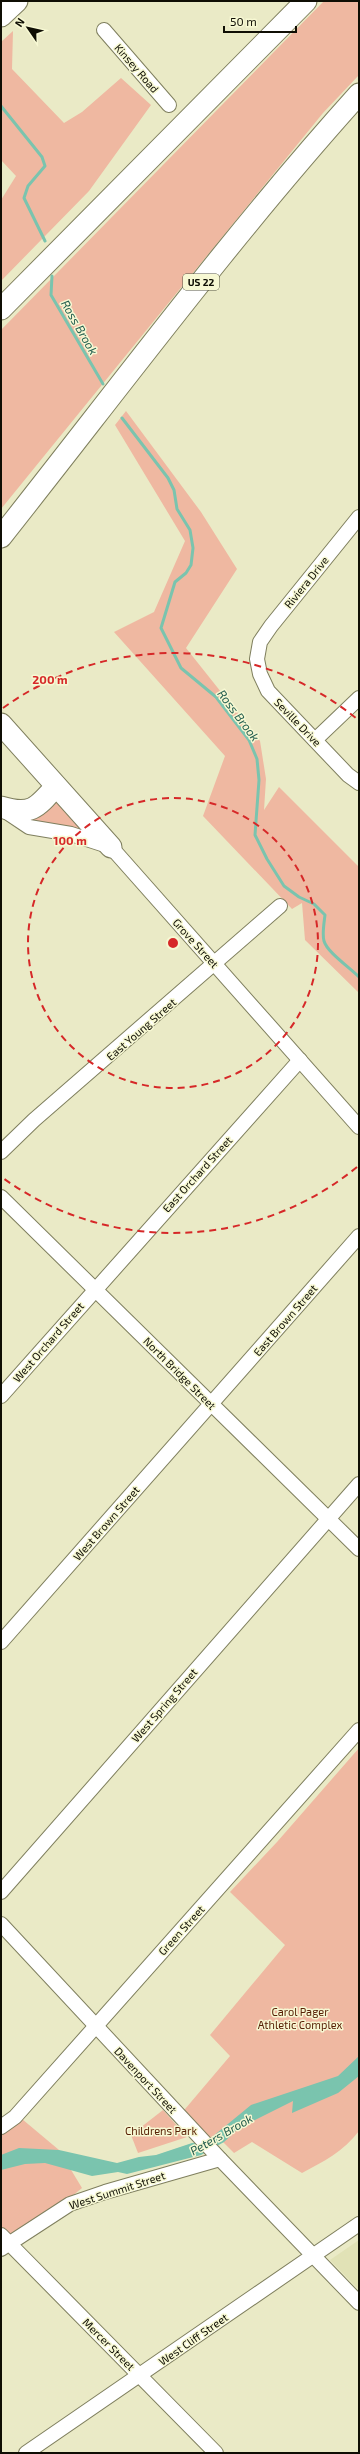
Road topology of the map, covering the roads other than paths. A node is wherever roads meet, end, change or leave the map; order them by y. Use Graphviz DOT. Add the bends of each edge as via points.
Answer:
graph roads {
  1 [pos="17,1"];
  2 [pos="306,1"];
  3 [pos="1,16"];
  4 [pos="104,30"];
  5 [pos="359,94"];
  6 [pos="169,105"];
  7 [pos="1,309"];
  8 [pos="359,517"];
  9 [pos="1,537"];
  10 [pos="259,650"];
  11 [pos="359,698"];
  12 [pos="1,724"];
  13 [pos="315,740"];
  14 [pos="359,783"];
  15 [pos="56,786"];
  16 [pos="1,808"];
  17 [pos="111,847"];
  18 [pos="280,906"];
  19 [pos="215,964"];
  20 [pos="300,1060"];
  21 [pos="359,1127"];
  22 [pos="1,1152"];
  23 [pos="1,1197"];
  24 [pos="359,1236"];
  25 [pos="95,1288"];
  26 [pos="1,1396"];
  27 [pos="210,1403"];
  28 [pos="359,1484"];
  29 [pos="328,1519"];
  30 [pos="359,1550"];
  31 [pos="1,1642"];
  32 [pos="359,1730"];
  33 [pos="1,1892"];
  34 [pos="1,1924"];
  35 [pos="96,2026"];
  36 [pos="1,2127"];
  37 [pos="217,2156"];
  38 [pos="359,2224"];
  39 [pos="4,2242"];
  40 [pos="314,2256"];
  41 [pos="359,2304"];
  42 [pos="140,2376"];
  43 [pos="26,2453"];
  44 [pos="216,2453"];
  1 -- 3 [label="highway"];
  2 -- 7 [label="highway"];
  4 -- 6 [label="street, Kinsey Road"];
  5 -- 9 [label="highway, US 22" via="320,136 213,266"];
  8 -- 10 [label="street, Riviera Drive" via="270,626 260,642"];
  10 -- 13 [label="street, Seville Drive" via="257,659 260,674 268,691"];
  11 -- 13 [label="street"];
  12 -- 15 [label="highway"];
  13 -- 14 [label="street, Seville Drive"];
  15 -- 16 [label="highway" via="40,804 27,812"];
  15 -- 17 [label="highway"];
  16 -- 17 [label="street" via="29,827 71,834"];
  17 -- 19 [label="street, Grove Street"];
  18 -- 19 [label="street, East Young Street"];
  19 -- 20 [label="street, Grove Street"];
  19 -- 22 [label="street, East Young Street" via="40,1115"];
  20 -- 21 [label="street, Grove Street"];
  20 -- 25 [label="street, East Orchard Street"];
  23 -- 25 [label="street, North Bridge Street"];
  24 -- 27 [label="street, East Brown Street"];
  25 -- 26 [label="street, West Orchard Street"];
  25 -- 27 [label="street, North Bridge Street"];
  27 -- 29 [label="street, North Bridge Street"];
  27 -- 31 [label="street, West Brown Street"];
  28 -- 29 [label="street, West Spring Street"];
  29 -- 30 [label="street, North Bridge Street"];
  29 -- 33 [label="street, West Spring Street"];
  32 -- 35 [label="street, Green Street"];
  34 -- 35 [label="street, Davenport Street"];
  35 -- 36 [label="street, Green Street" via="15,2117"];
  35 -- 37 [label="street, Davenport Street"];
  37 -- 39 [label="street, West Summit Street" via="70,2204"];
  37 -- 40 [label="street, Davenport Street"];
  38 -- 40 [label="street, West Cliff Street"];
  39 -- 42 [label="street, Mercer Street"];
  40 -- 41 [label="street, Davenport Street"];
  40 -- 42 [label="street, West Cliff Street"];
  42 -- 43 [label="street, West Cliff Street"];
  42 -- 44 [label="street, Mercer Street"];
}
